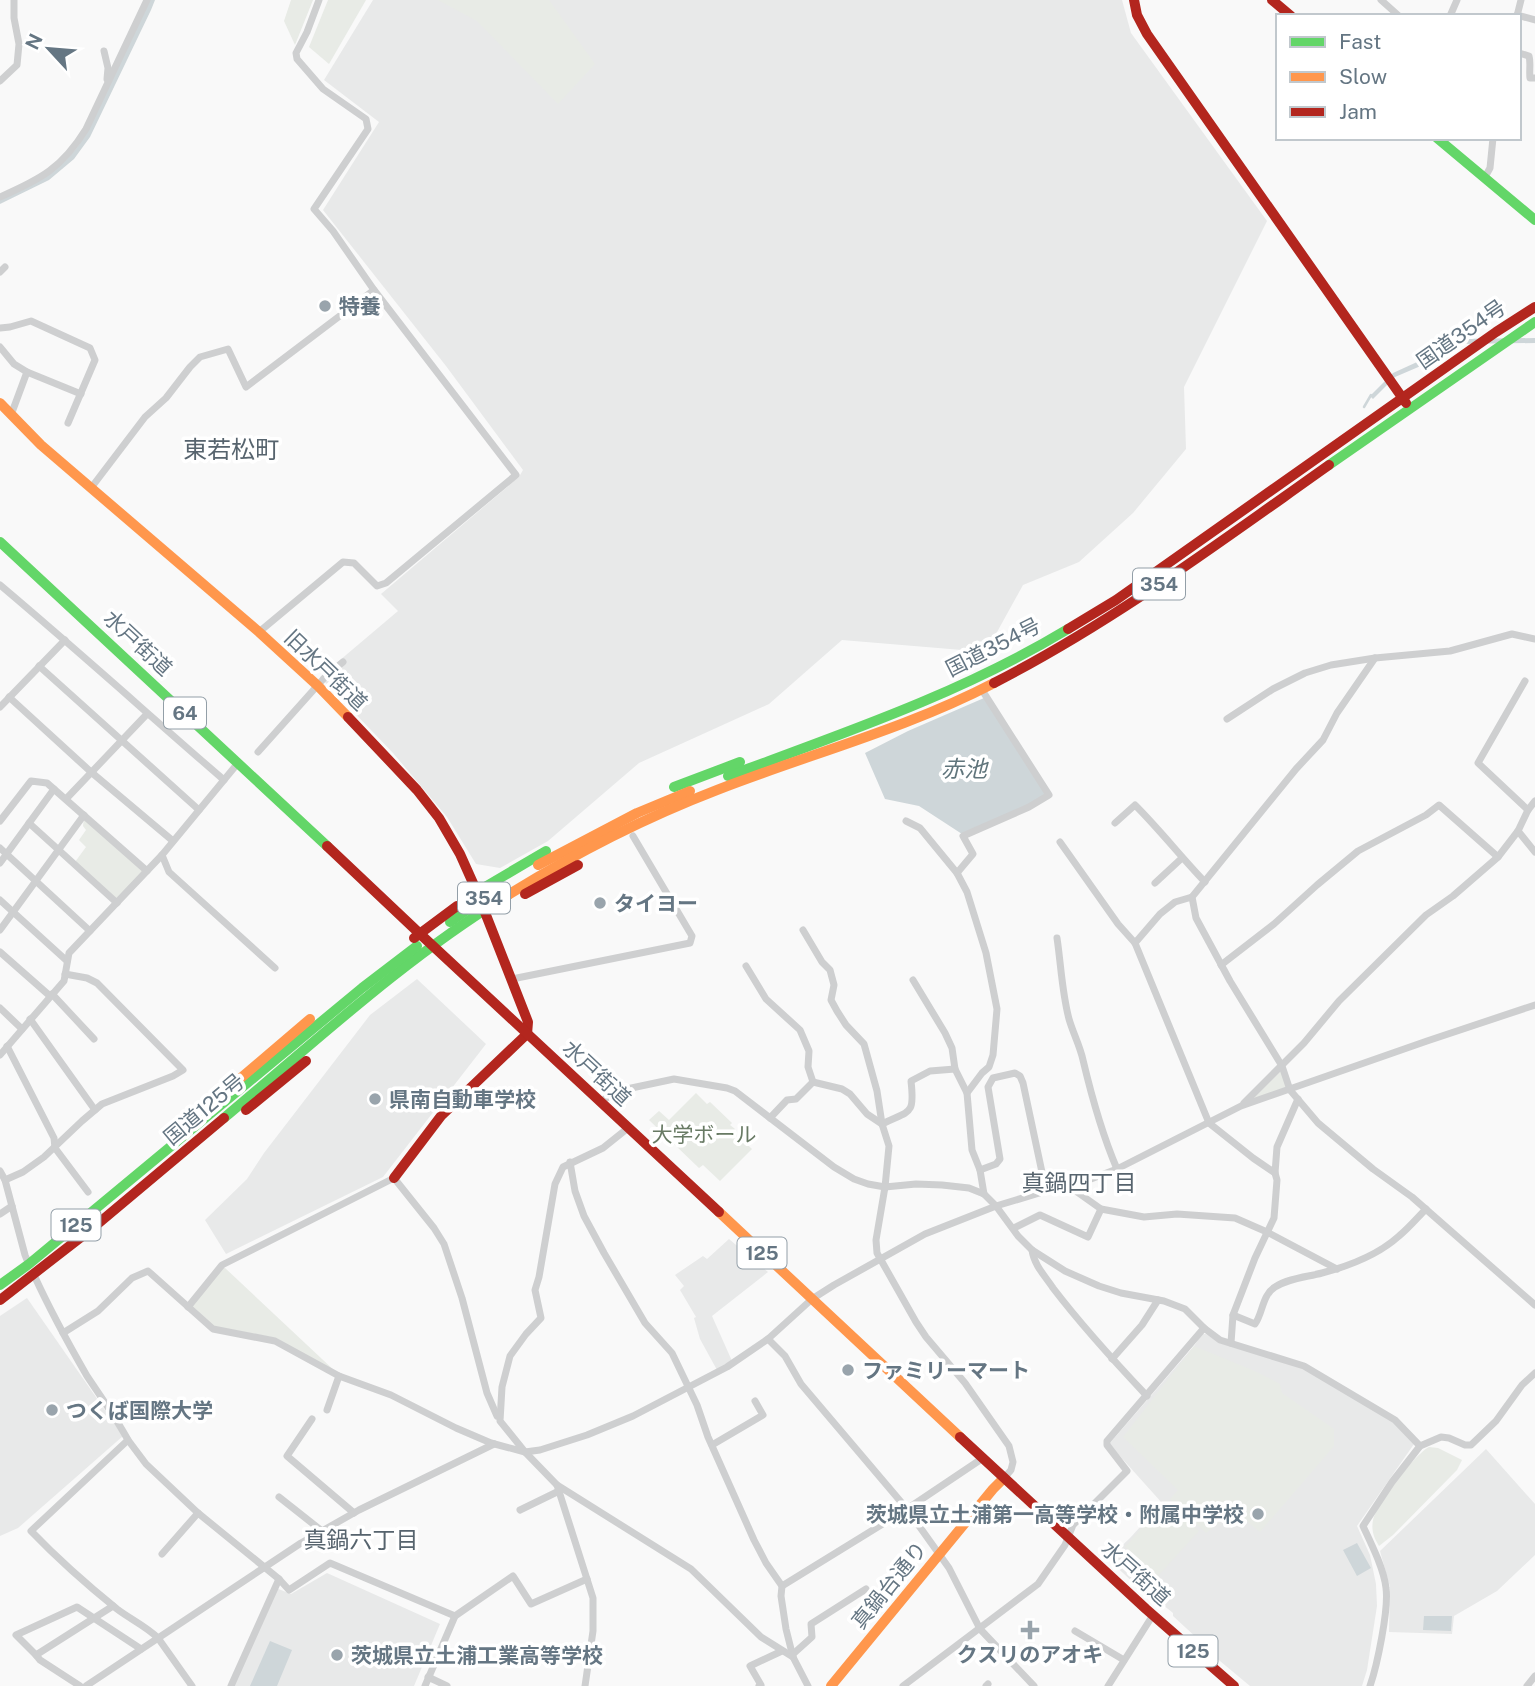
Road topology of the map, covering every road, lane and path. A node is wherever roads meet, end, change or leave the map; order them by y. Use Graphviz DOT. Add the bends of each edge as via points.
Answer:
graph roads {
  1 [pos="14,0"];
  2 [pos="148,0"];
  3 [pos="319,0"];
  4 [pos="1134,0"];
  5 [pos="1272,0"];
  6 [pos="1381,0"];
  7 [pos="1289,14"];
  8 [pos="1397,14"];
  9 [pos="104,51"];
  10 [pos="1521,54"];
  11 [pos="1535,78"];
  12 [pos="0,81"];
  13 [pos="106,87"];
  14 [pos="1439,140"];
  15 [pos="1493,140"];
  16 [pos="1485,177"];
  17 [pos="0,197"];
  18 [pos="1535,220"];
  19 [pos="374,290"];
  20 [pos="1535,307"];
  21 [pos="1535,322"];
  22 [pos="0,328"];
  23 [pos="0,347"];
  24 [pos="27,372"];
  25 [pos="80,394"];
  26 [pos="1404,398"];
  27 [pos="0,403"];
  28 [pos="11,415"];
  29 [pos="1409,415"];
  30 [pos="68,423"];
  31 [pos="91,488"];
  32 [pos="0,542"];
  33 [pos="0,585"];
  34 [pos="259,632"];
  35 [pos="65,639"];
  36 [pos="1535,639"];
  37 [pos="1375,658"];
  38 [pos="343,662"];
  39 [pos="40,666"];
  40 [pos="1525,681"];
  41 [pos="318,686"];
  42 [pos="981,690"];
  43 [pos="9,697"];
  44 [pos="0,707"];
  45 [pos="147,714"];
  46 [pos="888,717"];
  47 [pos="1227,719"];
  48 [pos="893,728"];
  49 [pos="121,740"];
  50 [pos="258,752"];
  51 [pos="238,763"];
  52 [pos="91,772"];
  53 [pos="224,780"];
  54 [pos="54,789"];
  55 [pos="66,799"];
  56 [pos="1535,801"];
  57 [pos="200,810"];
  58 [pos="1528,810"];
  59 [pos="84,815"];
  60 [pos="0,821"];
  61 [pos="906,821"];
  62 [pos="29,823"];
  63 [pos="1115,823"];
  64 [pos="1518,831"];
  65 [pos="633,836"];
  66 [pos="173,841"];
  67 [pos="1060,842"];
  68 [pos="59,850"];
  69 [pos="3,851"];
  70 [pos="1535,852"];
  71 [pos="162,855"];
  72 [pos="1182,858"];
  73 [pos="1498,858"];
  74 [pos="0,863"];
  75 [pos="549,864"];
  76 [pos="147,871"];
  77 [pos="957,873"];
  78 [pos="36,881"];
  79 [pos="1205,882"];
  80 [pos="1154,883"];
  81 [pos="477,892"];
  82 [pos="1192,897"];
  83 [pos="0,900"];
  84 [pos="117,903"];
  85 [pos="13,912"];
  86 [pos="487,918"];
  87 [pos="0,930"];
  88 [pos="803,930"];
  89 [pos="90,931"];
  90 [pos="1057,938"];
  91 [pos="428,943"];
  92 [pos="1135,943"];
  93 [pos="0,952"];
  94 [pos="67,961"];
  95 [pos="1221,965"];
  96 [pos="746,966"];
  97 [pos="275,968"];
  98 [pos="65,974"];
  99 [pos="512,979"];
  100 [pos="913,980"];
  101 [pos="366,992"];
  102 [pos="51,995"];
  103 [pos="518,996"];
  104 [pos="495,1004"];
  105 [pos="1535,1005"];
  106 [pos="0,1009"];
  107 [pos="30,1019"];
  108 [pos="22,1028"];
  109 [pos="527,1034"];
  110 [pos="94,1039"];
  111 [pos="7,1046"];
  112 [pos="0,1055"];
  113 [pos="1282,1066"];
  114 [pos="956,1069"];
  115 [pos="813,1082"];
  116 [pos="1290,1090"];
  117 [pos="967,1093"];
  118 [pos="1298,1099"];
  119 [pos="600,1102"];
  120 [pos="1241,1106"];
  121 [pos="95,1110"];
  122 [pos="770,1118"];
  123 [pos="1209,1123"];
  124 [pos="882,1124"];
  125 [pos="628,1128"];
  126 [pos="55,1148"];
  127 [pos="570,1162"];
  128 [pos="1117,1169"];
  129 [pos="980,1170"];
  130 [pos="0,1171"];
  131 [pos="1275,1172"];
  132 [pos="394,1178"];
  133 [pos="5,1180"];
  134 [pos="122,1186"];
  135 [pos="885,1187"];
  136 [pos="1070,1187"];
  137 [pos="1046,1191"];
  138 [pos="88,1192"];
  139 [pos="984,1194"];
  140 [pos="124,1200"];
  141 [pos="12,1206"];
  142 [pos="996,1206"];
  143 [pos="1101,1209"];
  144 [pos="1426,1209"];
  145 [pos="0,1213"];
  146 [pos="1014,1228"];
  147 [pos="1267,1232"];
  148 [pos="1032,1250"];
  149 [pos="881,1260"];
  150 [pos="29,1264"];
  151 [pos="1337,1269"];
  152 [pos="34,1275"];
  153 [pos="0,1285"];
  154 [pos="812,1299"];
  155 [pos="0,1300"];
  156 [pos="1158,1300"];
  157 [pos="1535,1305"];
  158 [pos="188,1307"];
  159 [pos="1233,1315"];
  160 [pos="1204,1328"];
  161 [pos="62,1333"];
  162 [pos="768,1339"];
  163 [pos="1231,1343"];
  164 [pos="1112,1359"];
  165 [pos="1535,1373"];
  166 [pos="339,1376"];
  167 [pos="689,1387"];
  168 [pos="1147,1396"];
  169 [pos="755,1401"];
  170 [pos="327,1410"];
  171 [pos="312,1419"];
  172 [pos="500,1421"];
  173 [pos="128,1440"];
  174 [pos="495,1444"];
  175 [pos="712,1444"];
  176 [pos="1420,1446"];
  177 [pos="525,1452"];
  178 [pos="984,1458"];
  179 [pos="1004,1478"];
  180 [pos="558,1488"];
  181 [pos="279,1497"];
  182 [pos="907,1509"];
  183 [pos="520,1510"];
  184 [pos="198,1513"];
  185 [pos="354,1513"];
  186 [pos="321,1531"];
  187 [pos="1068,1537"];
  188 [pos="162,1554"];
  189 [pos="939,1555"];
  190 [pos="265,1567"];
  191 [pos="279,1579"];
  192 [pos="587,1579"];
  193 [pos="782,1586"];
  194 [pos="866,1589"];
  195 [pos="113,1606"];
  196 [pos="1153,1615"];
  197 [pos="454,1616"];
  198 [pos="93,1618"];
  199 [pos="980,1629"];
  200 [pos="1075,1631"];
  201 [pos="158,1638"];
  202 [pos="141,1649"];
  203 [pos="782,1651"];
  204 [pos="36,1655"];
  205 [pos="792,1656"];
  206 [pos="1124,1660"];
  207 [pos="1535,1676"];
  208 [pos="428,1677"];
  209 [pos="80,1686"];
  210 [pos="86,1686"];
  211 [pos="192,1686"];
  212 [pos="231,1686"];
  213 [pos="425,1686"];
  214 [pos="447,1686"];
  215 [pos="585,1686"];
  216 [pos="759,1686"];
  217 [pos="808,1686"];
  218 [pos="831,1686"];
  219 [pos="903,1686"];
  220 [pos="1034,1686"];
  221 [pos="1108,1686"];
  222 [pos="1234,1686"];
  223 [pos="1370,1686"];
  224 [pos="1527,1686"];
  1 -- 12 [label="street" via="17,65"];
  2 -- 13 [label="street"];
  3 -- 19 [label="street" via="297,59 323,89 366,119 368,129 314,209"];
  4 -- 26 [label="main road" via="1147,34"];
  5 -- 7 [label="main road"];
  6 -- 8 [label="street"];
  9 -- 13 [label="street"];
  10 -- 11 [label="street" via="1529,56 1530,78"];
  13 -- 17 [label="street" via="86,129 65,158 46,174"];
  14 -- 16 [label="main road"];
  15 -- 16 [label="street"];
  16 -- 18 [label="main road"];
  19 -- 31 [label="street" via="246,387 228,349 200,357 145,417"];
  19 -- 34 [label="street" via="516,475 386,583 377,586 354,563 343,562"];
  20 -- 26 [label="main road, 国道354号 / 354"];
  21 -- 29 [label="main road, 国道354号 / 354"];
  22 -- 25 [label="street" via="31,321 90,348 95,360"];
  23 -- 24 [label="street"];
  24 -- 25 [label="street"];
  24 -- 28 [label="street"];
  25 -- 30 [label="street"];
  26 -- 29 [label="main road"];
  26 -- 46 [label="main road, 国道354号 / 354" via="1075,626 1032,651"];
  27 -- 28 [label="main road, 旧水戸街道"];
  28 -- 31 [label="main road, 旧水戸街道"];
  29 -- 42 [label="main road, 国道354号 / 354" via="1130,604"];
  31 -- 34 [label="main road, 旧水戸街道"];
  32 -- 51 [label="main road, 水戸街道 / 64"];
  33 -- 35 [label="street"];
  34 -- 41 [label="main road, 旧水戸街道"];
  35 -- 39 [label="street"];
  35 -- 45 [label="street"];
  36 -- 37 [label="street" via="1512,634 1450,651"];
  37 -- 47 [label="street" via="1305,673"];
  37 -- 79 [label="street" via="1323,740"];
  38 -- 41 [label="street"];
  39 -- 43 [label="street"];
  39 -- 49 [label="street"];
  40 -- 58 [label="street" via="1478,763"];
  41 -- 50 [label="street"];
  41 -- 81 [label="main road, 旧水戸街道" via="439,818"];
  42 -- 48 [label="main road, 国道354号 / 354"];
  42 -- 77 [label="street" via="1049,795 963,836 973,854"];
  43 -- 44 [label="street"];
  43 -- 52 [label="street"];
  45 -- 49 [label="street"];
  45 -- 53 [label="street"];
  46 -- 75 [label="main road, 国道354号 / 354" via="671,798 617,823"];
  46 -- 81 [label="main road" via="821,735 666,790 590,827"];
  48 -- 65 [label="main road" via="830,759 740,790"];
  48 -- 75 [label="main road, 国道354号 / 354" via="682,804"];
  49 -- 52 [label="street"];
  49 -- 57 [label="street"];
  51 -- 53 [label="street"];
  51 -- 91 [label="main road, 水戸街道 / 64"];
  52 -- 55 [label="street"];
  52 -- 66 [label="street"];
  53 -- 57 [label="street"];
  54 -- 55 [label="street"];
  54 -- 60 [label="street" via="31,781"];
  54 -- 62 [label="street"];
  55 -- 59 [label="street"];
  56 -- 58 [label="street"];
  57 -- 66 [label="street"];
  58 -- 64 [label="street"];
  59 -- 68 [label="street"];
  59 -- 76 [label="street"];
  61 -- 77 [label="street" via="920,828"];
  62 -- 68 [label="street"];
  62 -- 69 [label="street"];
  63 -- 72 [label="street" via="1135,805"];
  64 -- 70 [label="street"];
  64 -- 73 [label="street"];
  65 -- 86 [label="main road"];
  65 -- 99 [label="street" via="692,936 690,943"];
  66 -- 71 [label="street"];
  67 -- 92 [label="street"];
  68 -- 78 [label="street"];
  68 -- 84 [label="street"];
  69 -- 74 [label="street"];
  69 -- 78 [label="street"];
  71 -- 76 [label="street"];
  71 -- 97 [label="street" via="169,872"];
  72 -- 79 [label="street"];
  72 -- 80 [label="street"];
  73 -- 95 [label="street" via="1439,805 1358,851"];
  73 -- 113 [label="street" via="1426,915 1339,1001"];
  75 -- 91 [label="main road, 国道354号 / 354" via="496,890"];
  76 -- 84 [label="street"];
  77 -- 117 [label="street" via="986,953 997,1009 989,1067"];
  78 -- 85 [label="street"];
  78 -- 89 [label="street"];
  79 -- 82 [label="street"];
  81 -- 86 [label="main road, 旧水戸街道"];
  81 -- 91 [label="main road"];
  82 -- 92 [label="street" via="1175,902 1160,914"];
  82 -- 95 [label="street" via="1196,918"];
  83 -- 85 [label="street"];
  84 -- 89 [label="street"];
  85 -- 87 [label="street"];
  85 -- 94 [label="street"];
  86 -- 91 [label="main road"];
  86 -- 99 [label="main road, 旧水戸街道"];
  88 -- 124 [label="street" via="830,970 831,1000 864,1044"];
  89 -- 94 [label="street"];
  90 -- 128 [label="street" via="1068,1016 1103,1137"];
  91 -- 101 [label="main road, 国道125号 / 125"];
  91 -- 104 [label="main road, 水戸街道 / 125"];
  91 -- 134 [label="main road, 125" via="351,986 246,1072"];
  91 -- 140 [label="main road, 125" via="368,1008 265,1096"];
  92 -- 123 [label="street"];
  93 -- 102 [label="street"];
  94 -- 98 [label="street"];
  95 -- 113 [label="street"];
  96 -- 115 [label="street" via="766,999 800,1030 809,1051"];
  98 -- 102 [label="street"];
  98 -- 121 [label="street" via="97,984 183,1070"];
  99 -- 103 [label="main road, 旧水戸街道"];
  100 -- 114 [label="street" via="946,1033"];
  101 -- 134 [label="main road, 国道125号 / 125"];
  101 -- 140 [label="main road, 国道125号 / 125"];
  102 -- 107 [label="street"];
  102 -- 110 [label="street"];
  103 -- 104 [label="main road" via="507,1005"];
  103 -- 109 [label="main road, 旧水戸街道" via="528,1022"];
  104 -- 109 [label="main road, 水戸街道 / 125"];
  105 -- 116 [label="street"];
  106 -- 108 [label="street"];
  107 -- 108 [label="street"];
  107 -- 121 [label="street"];
  108 -- 111 [label="street"];
  109 -- 119 [label="main road, 水戸街道 / 125"];
  109 -- 132 [label="main road" via="441,1116"];
  111 -- 112 [label="street"];
  111 -- 126 [label="street"];
  113 -- 116 [label="street"];
  113 -- 120 [label="street"];
  114 -- 117 [label="street"];
  114 -- 124 [label="street" via="930,1071 911,1081 914,1102 909,1111"];
  115 -- 122 [label="street"];
  115 -- 124 [label="street" via="842,1089"];
  116 -- 118 [label="street"];
  116 -- 120 [label="street"];
  117 -- 129 [label="street" via="972,1150"];
  118 -- 131 [label="street" via="1277,1147"];
  118 -- 144 [label="street" via="1318,1124"];
  119 -- 122 [label="street" via="622,1090 680,1079 735,1091"];
  119 -- 125 [label="main road, 水戸街道 / 125"];
  120 -- 123 [label="street"];
  121 -- 126 [label="street"];
  122 -- 135 [label="street" via="854,1179"];
  123 -- 128 [label="street"];
  123 -- 131 [label="street"];
  124 -- 135 [label="street" via="889,1146"];
  125 -- 127 [label="street" via="603,1148"];
  125 -- 154 [label="main road, 水戸街道 / 125"];
  126 -- 133 [label="street"];
  126 -- 138 [label="street"];
  127 -- 167 [label="street" via="584,1216 645,1323 672,1353"];
  127 -- 172 [label="street" via="555,1184 535,1290 541,1318 510,1356"];
  128 -- 136 [label="street"];
  129 -- 137 [label="street" via="1000,1159 988,1087 993,1078 1015,1073 1023,1083"];
  129 -- 139 [label="street"];
  130 -- 133 [label="street"];
  131 -- 147 [label="street" via="1274,1218"];
  132 -- 158 [label="street" via="222,1265"];
  132 -- 172 [label="street" via="444,1244 487,1393"];
  133 -- 141 [label="street"];
  134 -- 150 [label="main road, 国道125号 / 125"];
  135 -- 139 [label="street" via="942,1185"];
  135 -- 149 [label="street" via="876,1240"];
  136 -- 137 [label="street"];
  136 -- 143 [label="street"];
  137 -- 142 [label="street"];
  139 -- 142 [label="street"];
  140 -- 152 [label="main road, 国道125号 / 125"];
  141 -- 145 [label="street"];
  141 -- 150 [label="street"];
  142 -- 146 [label="street"];
  142 -- 149 [label="street" via="925,1234"];
  143 -- 146 [label="street" via="1088,1237 1040,1215"];
  143 -- 147 [label="street" via="1144,1217 1177,1213 1235,1218"];
  144 -- 151 [label="street" via="1388,1244"];
  144 -- 157 [label="street"];
  146 -- 148 [label="street"];
  147 -- 151 [label="street"];
  147 -- 159 [label="street"];
  148 -- 156 [label="street" via="1099,1286"];
  148 -- 164 [label="street" via="1035,1262 1072,1314"];
  149 -- 154 [label="street"];
  149 -- 179 [label="street" via="921,1330 1009,1446 1013,1462"];
  150 -- 152 [label="street"];
  150 -- 153 [label="main road, 国道125号 / 125"];
  151 -- 159 [label="street" via="1273,1287 1255,1324"];
  152 -- 155 [label="main road, 国道125号 / 125"];
  152 -- 161 [label="street"];
  154 -- 162 [label="street"];
  154 -- 178 [label="main road, 水戸街道 / 125"];
  156 -- 160 [label="street" via="1185,1308"];
  156 -- 164 [label="street"];
  158 -- 161 [label="street" via="148,1270 132,1278 98,1311"];
  158 -- 166 [label="street" via="213,1329 275,1341"];
  159 -- 163 [label="street"];
  160 -- 163 [label="street"];
  160 -- 168 [label="street"];
  161 -- 173 [label="street"];
  162 -- 167 [label="street"];
  162 -- 182 [label="street"];
  163 -- 176 [label="street" via="1304,1366 1395,1420"];
  164 -- 168 [label="street"];
  165 -- 176 [label="street" via="1471,1445 1441,1437"];
  166 -- 170 [label="street"];
  166 -- 174 [label="street"];
  167 -- 175 [label="street"];
  167 -- 177 [label="street" via="587,1435"];
  168 -- 187 [label="street" via="1107,1441 1127,1471 1073,1525"];
  169 -- 175 [label="street" via="763,1415"];
  171 -- 185 [label="street" via="287,1456"];
  172 -- 177 [label="street"];
  173 -- 184 [label="street" via="146,1464"];
  173 -- 195 [label="street" via="31,1531"];
  174 -- 177 [label="street"];
  174 -- 185 [label="street"];
  175 -- 193 [label="street" via="766,1563"];
  176 -- 223 [label="street" via="1363,1526 1386,1587"];
  177 -- 180 [label="street"];
  178 -- 179 [label="main road, 水戸街道 / 125"];
  178 -- 182 [label="street"];
  179 -- 187 [label="main road, 水戸街道 / 125"];
  179 -- 189 [label="main road, 真鍋台通り"];
  180 -- 183 [label="street"];
  180 -- 192 [label="street"];
  180 -- 203 [label="street" via="691,1569 761,1637"];
  181 -- 186 [label="street"];
  182 -- 189 [label="street"];
  182 -- 193 [label="street"];
  184 -- 188 [label="street"];
  184 -- 190 [label="street"];
  185 -- 186 [label="street"];
  186 -- 190 [label="street"];
  187 -- 196 [label="main road, 水戸街道 / 125"];
  187 -- 199 [label="street" via="1038,1584"];
  189 -- 199 [label="street"];
  189 -- 218 [label="main road, 真鍋台通り"];
  190 -- 191 [label="street"];
  190 -- 201 [label="street"];
  191 -- 197 [label="street" via="289,1590 330,1563"];
  191 -- 212 [label="street"];
  192 -- 197 [label="street" via="531,1604 513,1576"];
  192 -- 215 [label="street" via="593,1598 593,1631"];
  193 -- 205 [label="street"];
  194 -- 205 [label="street" via="811,1624 812,1637"];
  195 -- 198 [label="street"];
  195 -- 201 [label="street"];
  196 -- 206 [label="street"];
  196 -- 222 [label="main road, 水戸街道 / 125"];
  197 -- 208 [label="street"];
  198 -- 202 [label="street"];
  198 -- 204 [label="street"];
  198 -- 204 [label="street" via="77,1607 16,1635"];
  199 -- 219 [label="street"];
  199 -- 220 [label="street"];
  200 -- 206 [label="street"];
  201 -- 202 [label="street"];
  201 -- 211 [label="street"];
  202 -- 210 [label="street"];
  203 -- 205 [label="street"];
  203 -- 216 [label="street" via="750,1666"];
  204 -- 209 [label="street"];
  205 -- 217 [label="street"];
  206 -- 221 [label="street"];
  207 -- 224 [label="street"];
  208 -- 213 [label="street"];
  208 -- 214 [label="street"];
}
